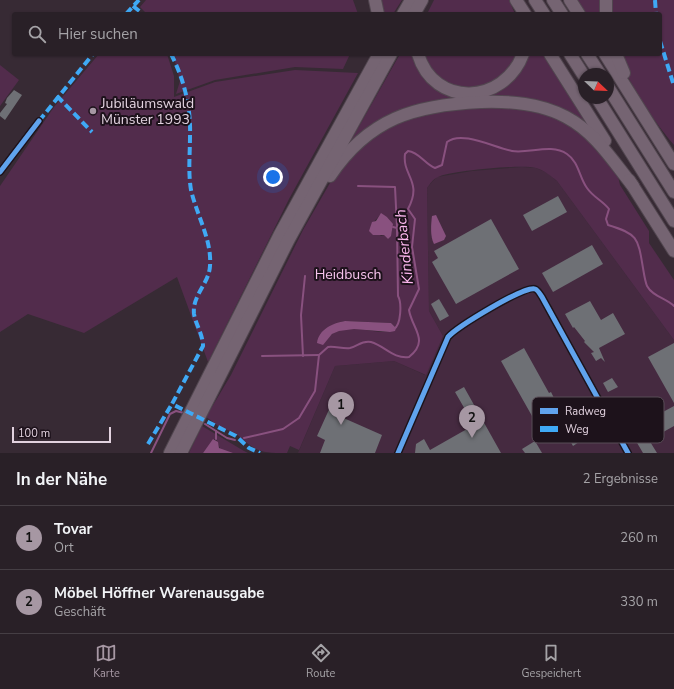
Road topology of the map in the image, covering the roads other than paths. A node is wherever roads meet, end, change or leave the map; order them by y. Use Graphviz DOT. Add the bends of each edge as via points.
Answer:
graph roads {
  1 [pos="375,0"];
  2 [pos="411,0"];
  3 [pos="422,0"];
  4 [pos="429,0"];
  5 [pos="513,0"];
  6 [pos="516,0"];
  7 [pos="535,0"];
  8 [pos="553,0"];
  9 [pos="570,0"];
  10 [pos="606,0"];
  11 [pos="378,12"];
  12 [pos="403,12"];
  13 [pos="415,12"];
  14 [pos="423,12"];
  15 [pos="519,12"];
  16 [pos="524,12"];
  17 [pos="543,12"];
  18 [pos="561,12"];
  19 [pos="578,12"];
  20 [pos="606,12"];
  21 [pos="370,56"];
  22 [pos="378,56"];
  23 [pos="390,56"];
  24 [pos="419,56"];
  25 [pos="522,56"];
  26 [pos="551,56"];
  27 [pos="571,56"];
  28 [pos="589,56"];
  29 [pos="605,56"];
  30 [pos="617,56"];
  31 [pos="579,68"];
  32 [pos="596,68"];
  33 [pos="614,97"];
  34 [pos="602,104"];
  35 [pos="644,114"];
  36 [pos="39,121"];
  37 [pos="336,131"];
  38 [pos="674,164"];
  39 [pos="0,172"];
  40 [pos="633,186"];
  41 [pos="674,192"];
  42 [pos="674,221"];
  43 [pos="289,238"];
  44 [pos="674,251"];
  45 [pos="597,397"];
  46 [pos="623,443"];
  47 [pos="170,453"];
  48 [pos="181,453"];
  49 [pos="398,453"];
  50 [pos="628,453"];
  1 -- 11 [label="highway"];
  2 -- 12 [label="highway"];
  3 -- 13 [label="highway"];
  4 -- 14 [label="highway"];
  5 -- 15 [label="highway"];
  6 -- 16 [label="highway"];
  7 -- 17 [label="highway"];
  8 -- 18 [label="highway"];
  9 -- 19 [label="highway"];
  10 -- 20 [label="highway"];
  21 -- 37 [label="highway"];
  22 -- 37 [label="highway"];
  23 -- 43 [label="highway"];
  24 -- 25 [label="highway" via="425,69 438,83 454,91 472,94 490,90 504,82"];
  26 -- 40 [label="highway"];
  27 -- 31 [label="highway"];
  28 -- 32 [label="highway"];
  29 -- 35 [label="highway"];
  30 -- 35 [label="highway"];
  33 -- 41 [label="highway"];
  34 -- 42 [label="highway"];
  35 -- 38 [label="highway"];
  36 -- 39 [label="street"];
  37 -- 47 [label="highway" via="255,281"];
  40 -- 43 [label="highway" via="594,137 557,113 537,106 515,103 439,105 401,115 380,126 359,142 333,172"];
  40 -- 44 [label="highway"];
  43 -- 48 [label="highway"];
  45 -- 49 [label="street" via="542,296 533,289 517,294 464,324 448,337"];
  46 -- 50 [label="street"];
}
